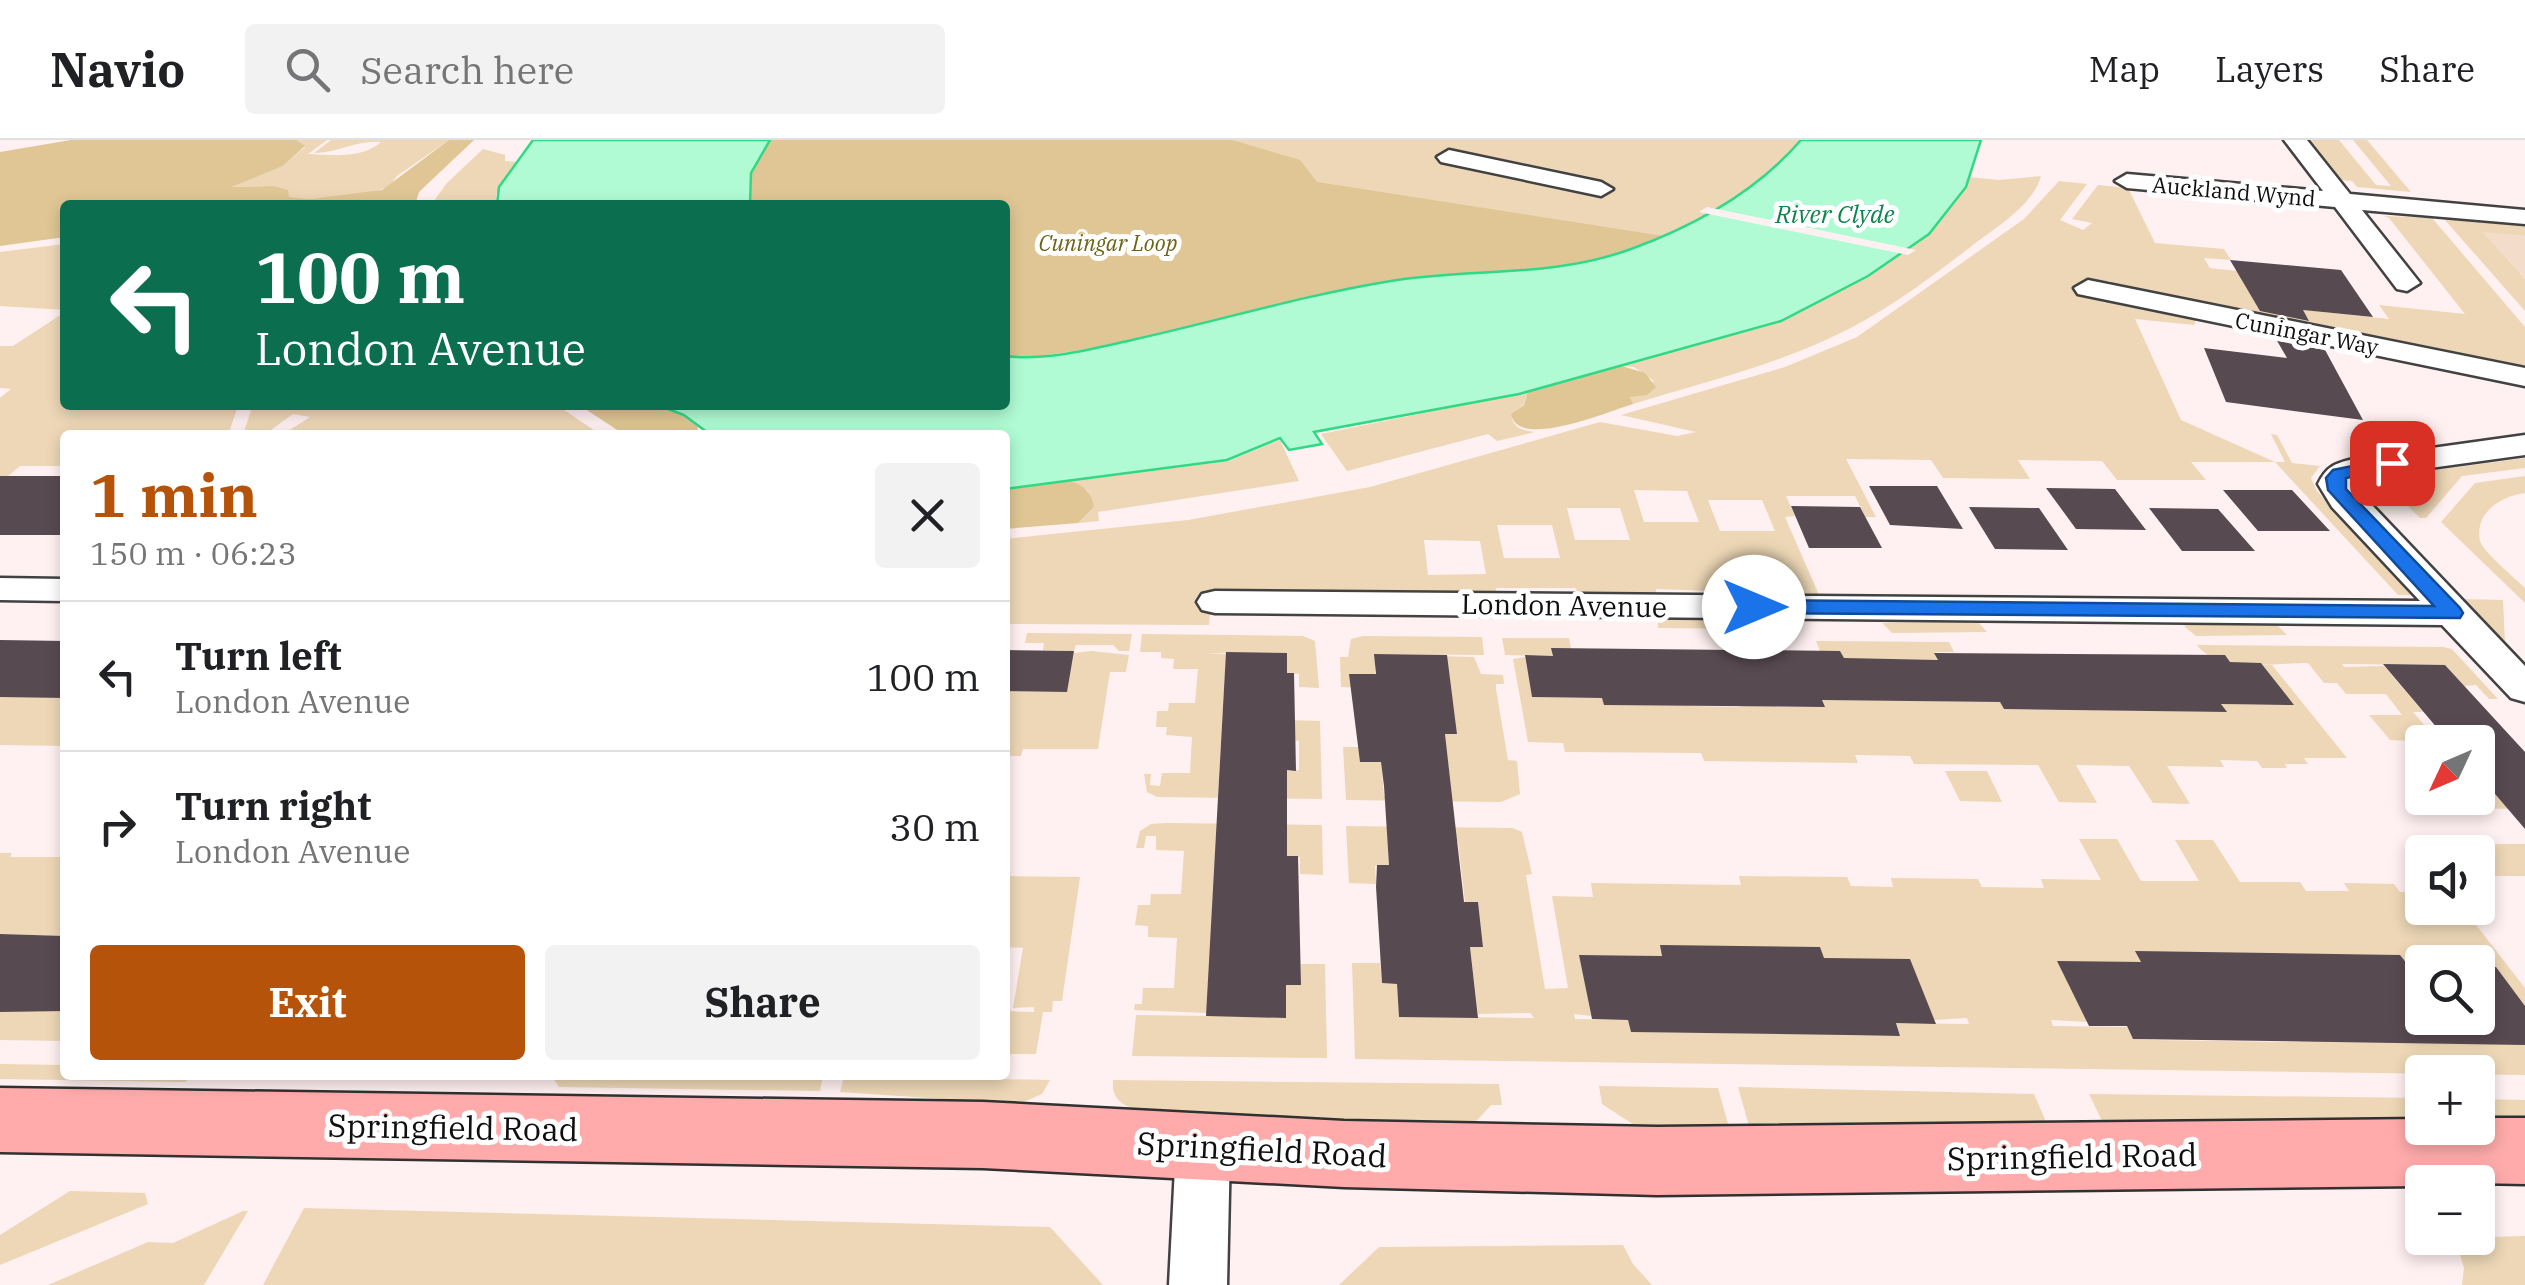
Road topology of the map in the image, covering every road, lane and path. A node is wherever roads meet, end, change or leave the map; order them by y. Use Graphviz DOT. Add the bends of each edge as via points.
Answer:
graph roads {
  1 [pos="2295,140"];
  2 [pos="1499,144"];
  3 [pos="2127,181"];
  4 [pos="1601,189"];
  5 [pos="2341,201"];
  6 [pos="2525,218"];
  7 [pos="2407,283"];
  8 [pos="2088,288"];
  9 [pos="2525,377"];
  10 [pos="2525,445"];
  11 [pos="0,589"];
  12 [pos="60,590"];
  13 [pos="1215,602"];
  14 [pos="2452,613"];
  15 [pos="2525,689"];
  16 [pos="0,1120"];
  17 [pos="1203,1148"];
  18 [pos="2525,1151"];
  19 [pos="1198,1285"];
  1 -- 5 [label="street, Auckland Wynd"];
  2 -- 4 [label="street" via="1449,157"];
  3 -- 5 [label="street, Auckland Wynd"];
  5 -- 6 [label="street, Auckland Wynd"];
  5 -- 7 [label="street, Auckland Wynd"];
  8 -- 9 [label="street, Cuningar Way"];
  10 -- 14 [label="street" via="2353,469 2336,478 2344,500"];
  11 -- 12 [label="street"];
  13 -- 14 [label="street, London Avenue"];
  14 -- 15 [label="street"];
  16 -- 17 [label="street, Springfield Road" via="983,1134"];
  17 -- 18 [label="street, Springfield Road" via="1657,1161"];
  17 -- 19 [label="street"];
}
